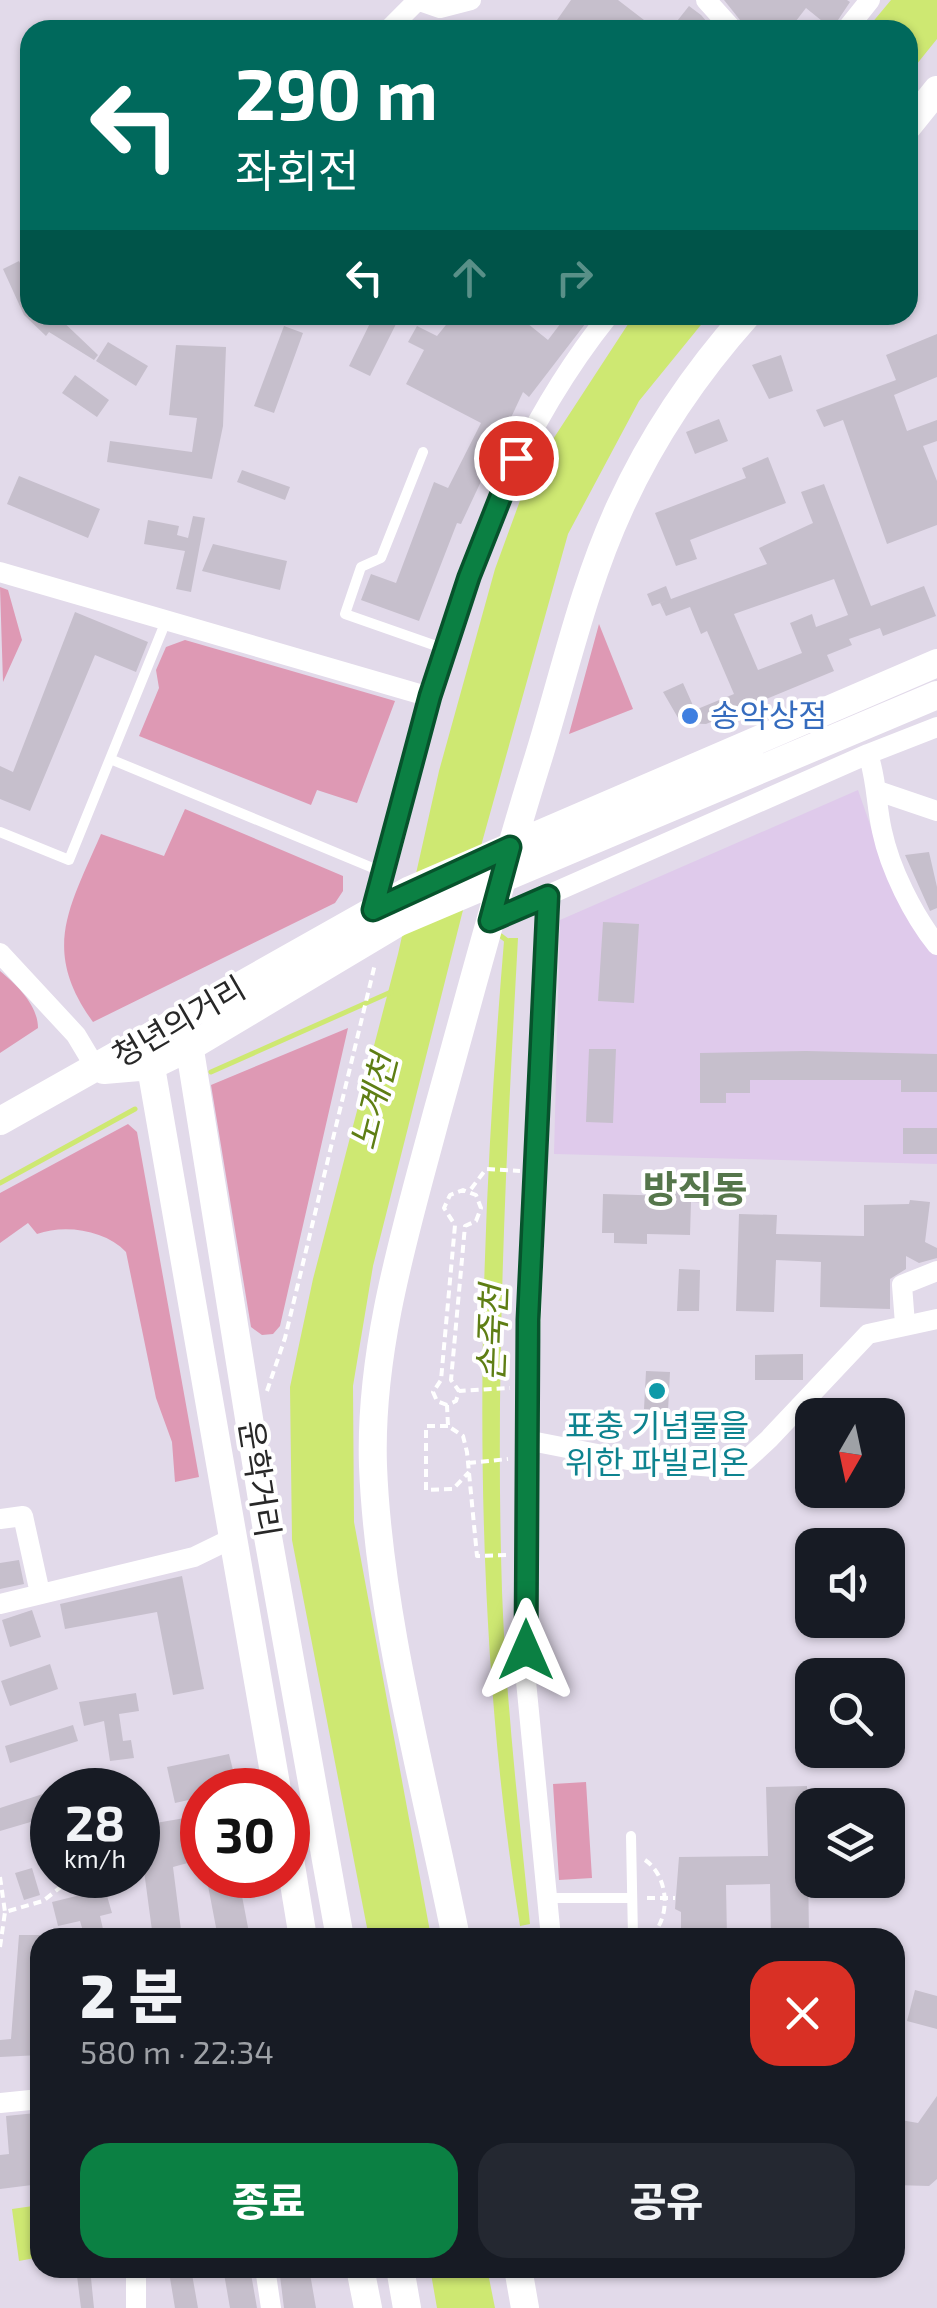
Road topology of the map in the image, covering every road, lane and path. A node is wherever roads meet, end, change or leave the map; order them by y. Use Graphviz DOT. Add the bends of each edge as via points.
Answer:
graph roads {
  1 [pos="417,0"];
  2 [pos="471,0"];
  3 [pos="706,0"];
  4 [pos="870,0"];
  5 [pos="398,20"];
  6 [pos="724,20"];
  7 [pos="854,20"];
  8 [pos="937,90"];
  9 [pos="918,114"];
  10 [pos="600,325"];
  11 [pos="739,325"];
  12 [pos="424,452"];
  13 [pos="0,572"];
  14 [pos="166,621"];
  15 [pos="446,649"];
  16 [pos="937,663"];
  17 [pos="937,695"];
  18 [pos="430,696"];
  19 [pos="937,726"];
  20 [pos="868,754"];
  21 [pos="110,759"];
  22 [pos="878,791"];
  23 [pos="937,811"];
  24 [pos="0,832"];
  25 [pos="494,868"];
  26 [pos="386,873"];
  27 [pos="548,896"];
  28 [pos="373,910"];
  29 [pos="490,921"];
  30 [pos="937,945"];
  31 [pos="0,953"];
  32 [pos="368,994"];
  33 [pos="184,1020"];
  34 [pos="188,1048"];
  35 [pos="148,1052"];
  36 [pos="97,1070"];
  37 [pos="0,1121"];
  38 [pos="512,1170"];
  39 [pos="470,1191"];
  40 [pos="455,1225"];
  41 [pos="466,1226"];
  42 [pos="937,1271"];
  43 [pos="450,1284"];
  44 [pos="460,1286"];
  45 [pos="937,1319"];
  46 [pos="905,1324"];
  47 [pos="441,1380"];
  48 [pos="451,1380"];
  49 [pos="504,1388"];
  50 [pos="459,1391"];
  51 [pos="263,1404"];
  52 [pos="447,1404"];
  53 [pos="448,1426"];
  54 [pos="526,1440"];
  55 [pos="504,1460"];
  56 [pos="468,1464"];
  57 [pos="469,1472"];
  58 [pos="0,1520"];
  59 [pos="234,1538"];
  60 [pos="506,1555"];
  61 [pos="40,1593"];
  62 [pos="0,1604"];
  63 [pos="274,1768"];
  64 [pos="631,1836"];
  65 [pos="632,1856"];
  66 [pos="0,1877"];
  67 [pos="47,1898"];
  68 [pos="296,1898"];
  69 [pos="547,1898"];
  70 [pos="632,1898"];
  71 [pos="648,1898"];
  72 [pos="666,1898"];
  73 [pos="675,1898"];
  74 [pos="5,1912"];
  75 [pos="301,1928"];
  76 [pos="338,1928"];
  77 [pos="454,1928"];
  78 [pos="550,1928"];
  79 [pos="633,1928"];
  80 [pos="658,1928"];
  81 [pos="0,1947"];
  82 [pos="30,2101"];
  83 [pos="0,2103"];
  84 [pos="136,2278"];
  85 [pos="266,2278"];
  86 [pos="362,2278"];
  87 [pos="402,2278"];
  88 [pos="520,2278"];
  89 [pos="136,2308"];
  90 [pos="271,2308"];
  91 [pos="368,2308"];
  92 [pos="407,2308"];
  93 [pos="525,2308"];
  1 -- 2 [label="street" via="440,8"];
  1 -- 5 [label="street"];
  3 -- 6 [label="street"];
  4 -- 7 [label="street"];
  8 -- 9 [label="main road"];
  10 -- 15 [label="street" via="532,424"];
  11 -- 25 [label="main road" via="680,400 620,508"];
  12 -- 15 [label="lane" via="382,558 362,568 345,614"];
  13 -- 14 [label="street"];
  14 -- 18 [label="street"];
  14 -- 21 [label="lane"];
  15 -- 18 [label="street"];
  16 -- 25 [label="main road, 청년의거리"];
  17 -- 25 [label="main road, 청년의거리"];
  18 -- 26 [label="street"];
  19 -- 20 [label="street"];
  20 -- 22 [label="street"];
  20 -- 27 [label="street"];
  21 -- 24 [label="lane" via="68,860"];
  21 -- 26 [label="lane"];
  22 -- 23 [label="street"];
  22 -- 30 [label="street" via="882,832 916,916"];
  25 -- 28 [label="main road, 청년의거리" via="410,890"];
  25 -- 29 [label="main road"];
  25 -- 34 [label="main road, 청년의거리"];
  26 -- 28 [label="street"];
  27 -- 29 [label="street"];
  27 -- 54 [label="street"];
  28 -- 33 [label="main road, 청년의거리"];
  29 -- 77 [label="main road" via="412,1209 387,1324 374,1437 378,1522 394,1625"];
  31 -- 36 [label="street" via="76,1035"];
  32 -- 51 [label="path"];
  33 -- 34 [label="main road, 운학거리"];
  33 -- 35 [label="main road, 청년의거리"];
  34 -- 35 [label="main road, 청년의거리"];
  34 -- 76 [label="main road, 운학거리"];
  35 -- 36 [label="main road, 청년의거리"];
  35 -- 59 [label="main road, 운학거리"];
  36 -- 37 [label="main road, 청년의거리"];
  38 -- 39 [label="path" via="486,1169"];
  39 -- 40 [label="path" via="446,1200 446,1215"];
  39 -- 41 [label="path" via="481,1208"];
  40 -- 41 [label="path"];
  40 -- 43 [label="path"];
  41 -- 44 [label="path"];
  42 -- 46 [label="street" via="902,1285"];
  43 -- 44 [label="path"];
  43 -- 47 [label="path"];
  44 -- 48 [label="path"];
  45 -- 46 [label="street"];
  46 -- 54 [label="street" via="868,1334 770,1440 726,1468 628,1460"];
  47 -- 48 [label="path"];
  47 -- 52 [label="path" via="434,1397"];
  48 -- 50 [label="path"];
  49 -- 50 [label="path"];
  50 -- 52 [label="path"];
  52 -- 53 [label="path"];
  53 -- 56 [label="path" via="463,1436"];
  53 -- 57 [label="path" via="426,1426 426,1490 453,1489"];
  54 -- 69 [label="street" via="526,1681"];
  55 -- 56 [label="path"];
  56 -- 57 [label="path"];
  57 -- 60 [label="path" via="477,1556"];
  58 -- 61 [label="street" via="23,1516"];
  59 -- 61 [label="street" via="194,1557"];
  59 -- 63 [label="main road, 운학거리"];
  61 -- 62 [label="street"];
  64 -- 65 [label="lane"];
  65 -- 70 [label="lane"];
  65 -- 72 [label="path" via="657,1870"];
  66 -- 74 [label="path"];
  67 -- 74 [label="path"];
  68 -- 75 [label="main road"];
  69 -- 70 [label="lane"];
  69 -- 78 [label="street"];
  70 -- 79 [label="lane"];
  71 -- 72 [label="path"];
  72 -- 73 [label="path"];
  72 -- 80 [label="path"];
  74 -- 81 [label="path"];
  82 -- 83 [label="street"];
  84 -- 89 [label="street"];
  85 -- 90 [label="street"];
  86 -- 91 [label="main road"];
  87 -- 92 [label="main road"];
  88 -- 93 [label="main road"];
}
